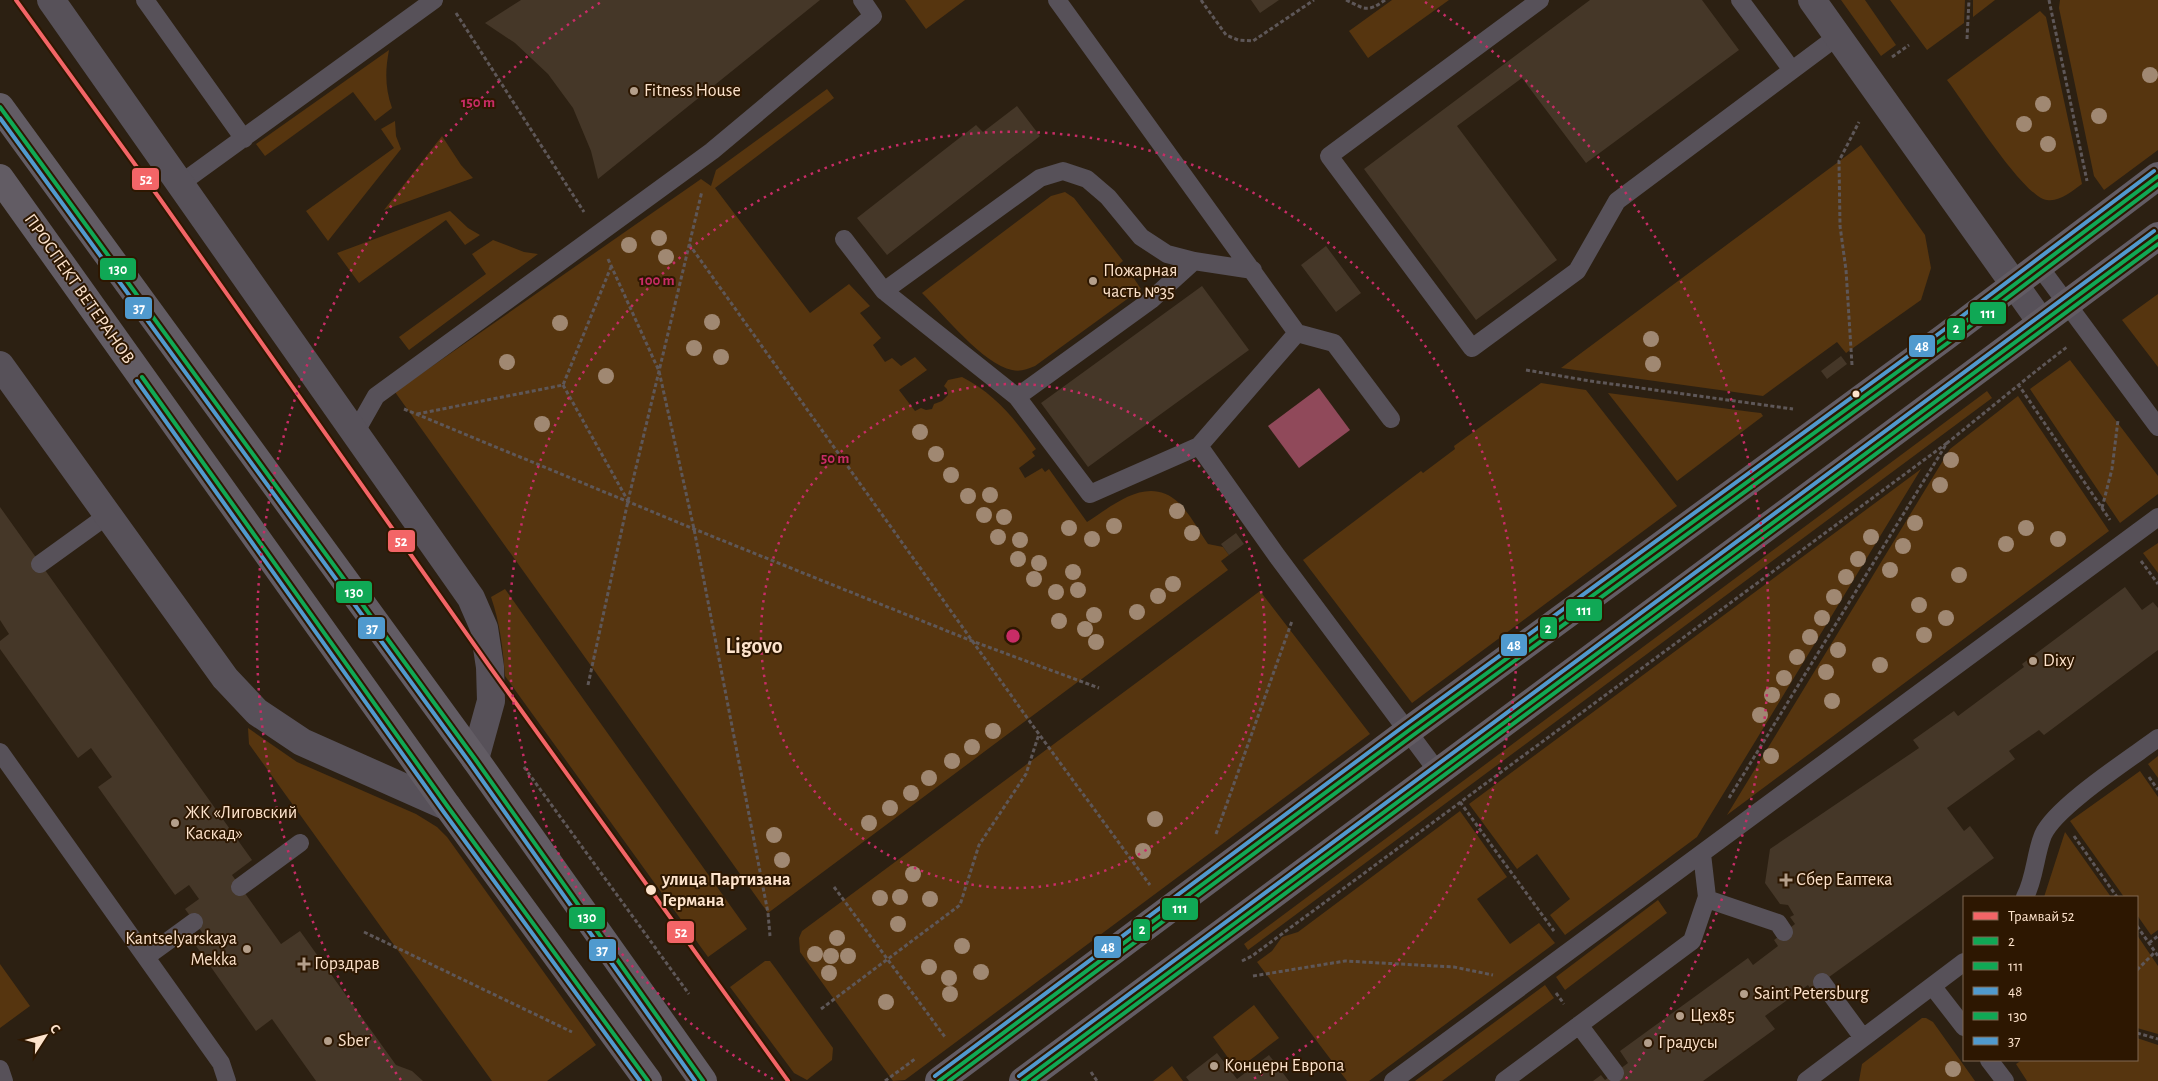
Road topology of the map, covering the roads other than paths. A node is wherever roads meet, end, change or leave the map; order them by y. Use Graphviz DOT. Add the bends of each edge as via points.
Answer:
graph roads {
  1 [pos="51,0"];
  2 [pos="144,0"];
  3 [pos="434,0"];
  4 [pos="862,0"];
  5 [pos="1057,0"];
  6 [pos="1540,0"];
  7 [pos="1740,0"];
  8 [pos="1812,0"];
  9 [pos="1838,36"];
  10 [pos="1792,70"];
  11 [pos="0,107"];
  12 [pos="244,139"];
  13 [pos="2158,176"];
  14 [pos="0,178"];
  15 [pos="180,184"];
  16 [pos="2158,236"];
  17 [pos="844,239"];
  18 [pos="1194,261"];
  19 [pos="2039,266"];
  20 [pos="1253,270"];
  21 [pos="2015,285"];
  22 [pos="884,291"];
  23 [pos="2066,303"];
  24 [pos="2041,322"];
  25 [pos="1297,333"];
  26 [pos="0,365"];
  27 [pos="1018,397"];
  28 [pos="1391,419"];
  29 [pos="2158,427"];
  30 [pos="356,433"];
  31 [pos="1199,446"];
  32 [pos="108,515"];
  33 [pos="2158,517"];
  34 [pos="40,564"];
  35 [pos="1408,731"];
  36 [pos="2158,738"];
  37 [pos="0,752"];
  38 [pos="475,759"];
  39 [pos="1438,772"];
  40 [pos="448,807"];
  41 [pos="300,843"];
  42 [pos="1702,854"];
  43 [pos="240,887"];
  44 [pos="2026,896"];
  45 [pos="1706,899"];
  46 [pos="194,922"];
  47 [pos="1784,932"];
  48 [pos="146,957"];
  49 [pos="1963,963"];
  50 [pos="1822,982"];
  51 [pos="1933,987"];
  52 [pos="1579,1025"];
  53 [pos="1963,1026"];
  54 [pos="1863,1038"];
  55 [pos="1990,1061"];
  56 [pos="0,1069"];
  57 [pos="1615,1073"];
  58 [pos="4,1081"];
  59 [pos="227,1081"];
  60 [pos="648,1081"];
  61 [pos="703,1081"];
  62 [pos="939,1081"];
  63 [pos="1023,1081"];
  64 [pos="1393,1081"];
  65 [pos="1504,1081"];
  66 [pos="1806,1081"];
  67 [pos="2005,1081"];
  1 -- 15 [label="street"];
  2 -- 12 [label="lane"];
  3 -- 12 [label="lane"];
  4 -- 30 [label="lane" via="873,16 712,151 376,396"];
  5 -- 20 [label="lane"];
  6 -- 10 [label="lane" via="1329,156 1472,348 1577,271 1617,201"];
  7 -- 10 [label="lane"];
  8 -- 9 [label="street"];
  9 -- 10 [label="lane"];
  9 -- 21 [label="street"];
  11 -- 38 [label="main road"];
  12 -- 15 [label="lane"];
  13 -- 19 [label="main road"];
  14 -- 40 [label="main road, ПРОСПЕКТ ВЕТЕРАНОВ"];
  15 -- 30 [label="street"];
  16 -- 23 [label="main road"];
  17 -- 22 [label="lane"];
  18 -- 20 [label="lane"];
  18 -- 22 [label="lane" via="1167,254 1141,236 1108,197 1087,179 1063,171 1040,178"];
  18 -- 27 [label="lane" via="1151,300"];
  19 -- 21 [label="main road"];
  19 -- 23 [label="lane"];
  20 -- 25 [label="lane"];
  21 -- 24 [label="street"];
  21 -- 35 [label="main road"];
  22 -- 27 [label="lane"];
  23 -- 24 [label="main road"];
  23 -- 29 [label="lane"];
  24 -- 39 [label="main road"];
  25 -- 28 [label="lane" via="1334,343"];
  25 -- 31 [label="lane"];
  26 -- 32 [label="street"];
  27 -- 31 [label="lane" via="1090,494"];
  30 -- 38 [label="street" via="471,598 484,628 491,701"];
  31 -- 35 [label="lane"];
  32 -- 34 [label="lane"];
  32 -- 40 [label="street" via="225,678 257,712 302,742"];
  33 -- 42 [label="lane"];
  35 -- 39 [label="lane"];
  35 -- 62 [label="main road"];
  36 -- 44 [label="lane" via="2058,813 2044,833"];
  37 -- 48 [label="lane"];
  38 -- 61 [label="main road"];
  39 -- 63 [label="main road"];
  40 -- 60 [label="main road, ПРОСПЕКТ ВЕТЕРАНОВ"];
  41 -- 43 [label="lane"];
  42 -- 45 [label="lane"];
  42 -- 64 [label="lane"];
  45 -- 47 [label="lane" via="1778,923"];
  45 -- 52 [label="lane" via="1692,941"];
  46 -- 48 [label="lane"];
  48 -- 59 [label="lane" via="221,1063"];
  49 -- 51 [label="lane"];
  50 -- 54 [label="lane"];
  51 -- 53 [label="lane"];
  51 -- 54 [label="lane"];
  52 -- 57 [label="lane"];
  52 -- 65 [label="lane"];
  54 -- 66 [label="lane"];
  55 -- 67 [label="lane"];
  56 -- 58 [label="lane"];
}
